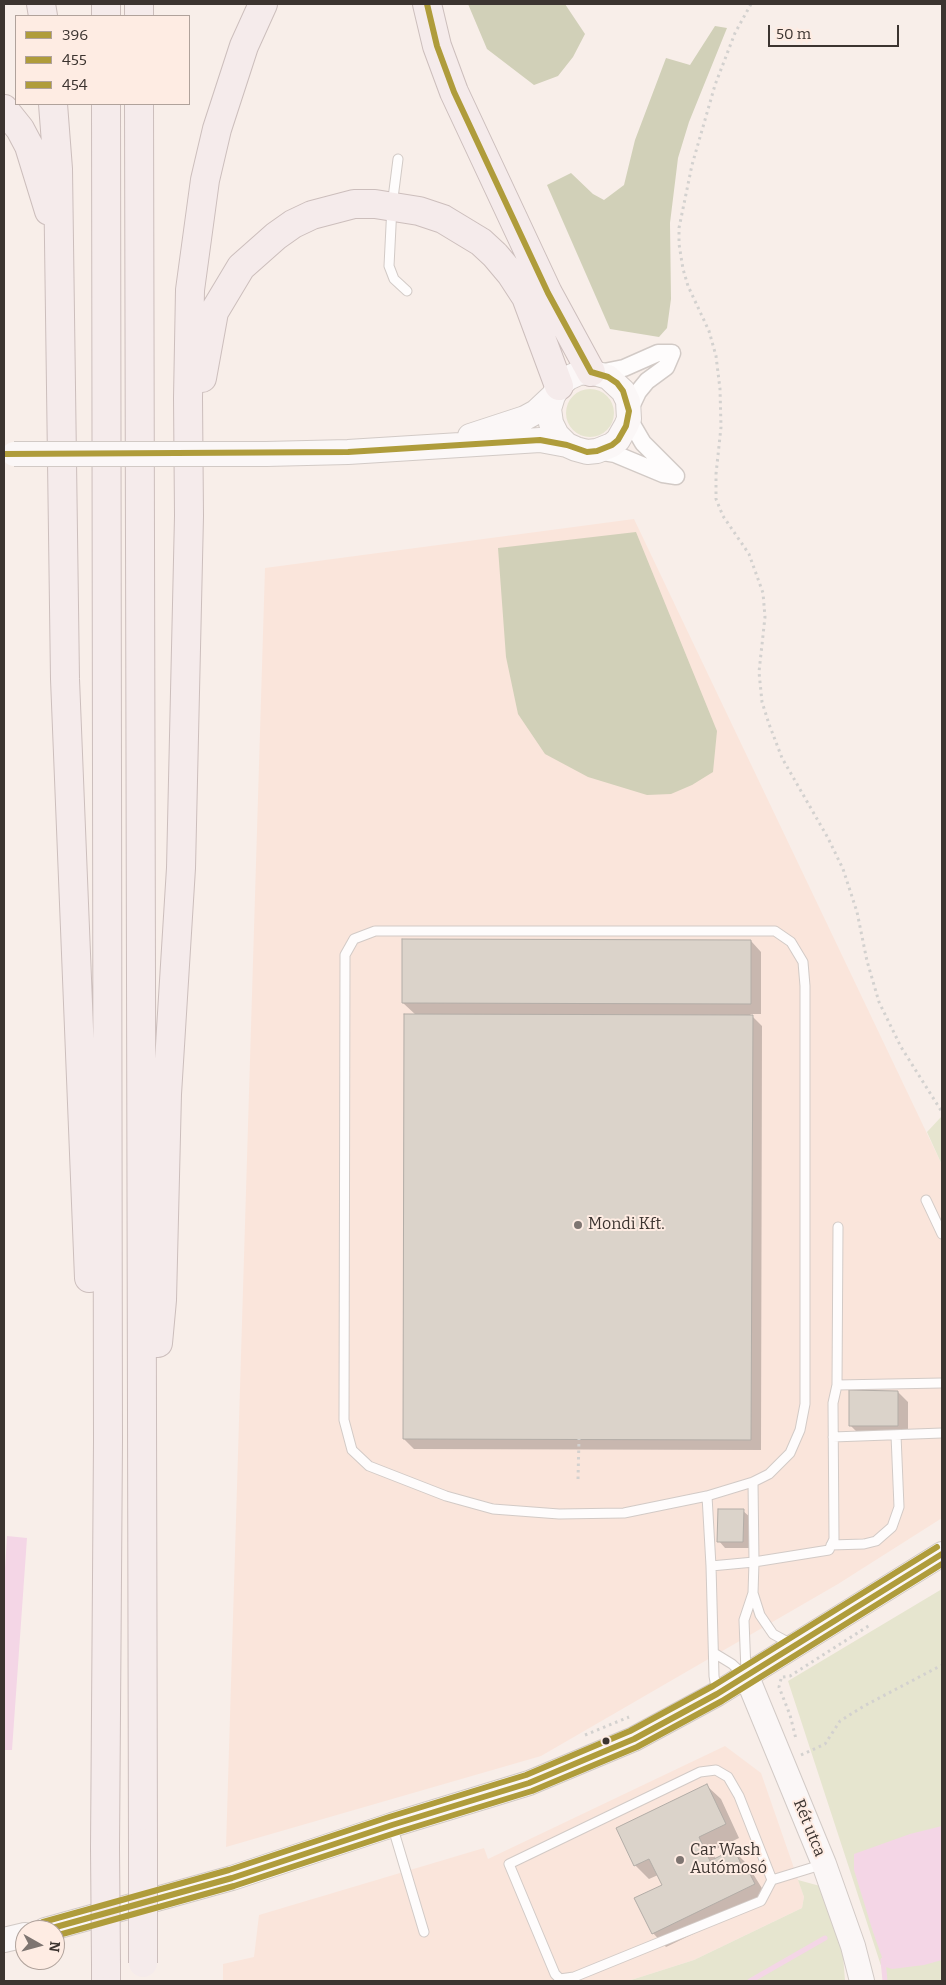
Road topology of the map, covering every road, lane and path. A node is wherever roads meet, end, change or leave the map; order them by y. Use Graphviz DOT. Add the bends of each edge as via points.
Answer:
graph roads {
  1 [pos="263,4"];
  2 [pos="427,4"];
  3 [pos="751,4"];
  4 [pos="53,105"];
  5 [pos="106,105"];
  6 [pos="139,105"];
  7 [pos="4,109"];
  8 [pos="398,159"];
  9 [pos="392,206"];
  10 [pos="59,248"];
  11 [pos="407,291"];
  12 [pos="595,372"];
  13 [pos="556,391"];
  14 [pos="629,415"];
  15 [pos="567,445"];
  16 [pos="427,447"];
  17 [pos="598,451"];
  18 [pos="9,454"];
  19 [pos="189,516"];
  20 [pos="942,1112"];
  21 [pos="926,1200"];
  22 [pos="838,1227"];
  23 [pos="942,1234"];
  24 [pos="942,1383"];
  25 [pos="837,1385"];
  26 [pos="942,1432"];
  27 [pos="896,1435"];
  28 [pos="833,1437"];
  29 [pos="580,1439"];
  30 [pos="108,1441"];
  31 [pos="578,1478"];
  32 [pos="753,1482"];
  33 [pos="143,1486"];
  34 [pos="707,1496"];
  35 [pos="831,1545"];
  36 [pos="942,1554"];
  37 [pos="754,1562"];
  38 [pos="711,1566"];
  39 [pos="752,1593"];
  40 [pos="796,1646"];
  41 [pos="714,1653"];
  42 [pos="942,1665"];
  43 [pos="746,1678"];
  44 [pos="717,1694"];
  45 [pos="801,1756"];
  46 [pos="392,1825"];
  47 [pos="824,1864"];
  48 [pos="772,1880"];
  49 [pos="65,1924"];
  50 [pos="424,1932"];
  51 [pos="106,1972"];
  52 [pos="144,1972"];
  53 [pos="862,1981"];
  1 -- 19 [label="highway" via="244,46 217,129 203,197 190,290"];
  2 -- 12 [label="highway" via="437,46 454,92 548,293"];
  3 -- 20 [label="path" via="735,33 715,85 692,165 679,228 683,269 711,337 717,366 721,426 716,499 723,516 749,554 763,593 765,617 759,672 768,724 782,758 843,869 879,1002 901,1047"];
  4 -- 10 [label="highway"];
  5 -- 30 [label="highway"];
  6 -- 33 [label="highway"];
  7 -- 10 [label="highway" via="29,146"];
  8 -- 9 [label="lane"];
  9 -- 11 [label="lane" via="389,266 394,279"];
  9 -- 13 [label="highway" via="443,219 481,242 512,274 526,297"];
  9 -- 19 [label="highway" via="354,204 312,215 276,236 241,267 232,280 214,312 203,370"];
  10 -- 30 [label="highway" via="65,679 91,1332"];
  12 -- 13 [label="street" via="568,378"];
  12 -- 14 [label="street" via="608,376 624,391"];
  12 -- 14 [label="street" via="624,368 658,354 672,353 666,367 638,392"];
  13 -- 15 [label="street" via="550,409 551,423"];
  13 -- 16 [label="street" via="536,412 525,418"];
  14 -- 17 [label="street" via="618,440"];
  14 -- 17 [label="street" via="643,443 676,476"];
  15 -- 16 [label="street" via="540,440"];
  15 -- 17 [label="street" via="576,450"];
  16 -- 18 [label="street, bridge" via="266,454"];
  19 -- 33 [label="highway" via="181,868 168,1094 162,1300"];
  21 -- 23 [label="lane"];
  22 -- 25 [label="lane"];
  24 -- 25 [label="lane"];
  25 -- 28 [label="lane" via="833,1403"];
  26 -- 27 [label="lane"];
  27 -- 28 [label="lane"];
  27 -- 35 [label="lane" via="899,1507 892,1528 876,1541"];
  28 -- 35 [label="lane" via="834,1539"];
  29 -- 31 [label="path"];
  30 -- 51 [label="highway, bridge"];
  32 -- 34 [label="lane"];
  32 -- 34 [label="lane" via="769,1474 790,1453 800,1430 805,1404 805,986 802,962 791,942 775,931 375,931 354,939 346,955 345,975 344,1420 352,1450 370,1466 446,1496 493,1509 559,1514 624,1513"];
  32 -- 37 [label="lane"];
  33 -- 52 [label="highway, bridge"];
  34 -- 38 [label="lane"];
  35 -- 37 [label="lane" via="829,1550"];
  36 -- 40 [label="street"];
  37 -- 38 [label="lane"];
  37 -- 39 [label="lane"];
  38 -- 41 [label="lane"];
  39 -- 40 [label="lane" via="760,1615 773,1634"];
  39 -- 43 [label="lane" via="744,1620"];
  40 -- 43 [label="street"];
  41 -- 43 [label="lane"];
  41 -- 44 [label="lane"];
  42 -- 45 [label="path" via="864,1706 840,1722 825,1744"];
  43 -- 44 [label="street"];
  43 -- 47 [label="street, Rét utca"];
  44 -- 46 [label="street" via="634,1739 529,1783"];
  46 -- 49 [label="street" via="232,1878"];
  46 -- 50 [label="lane"];
  47 -- 48 [label="lane"];
  47 -- 53 [label="street, Rét utca"];
  48 -- 48 [label="lane" via="739,1796 728,1777 716,1770 700,1772 509,1864 555,1974 560,1979 583,1974 761,1901"];
}
